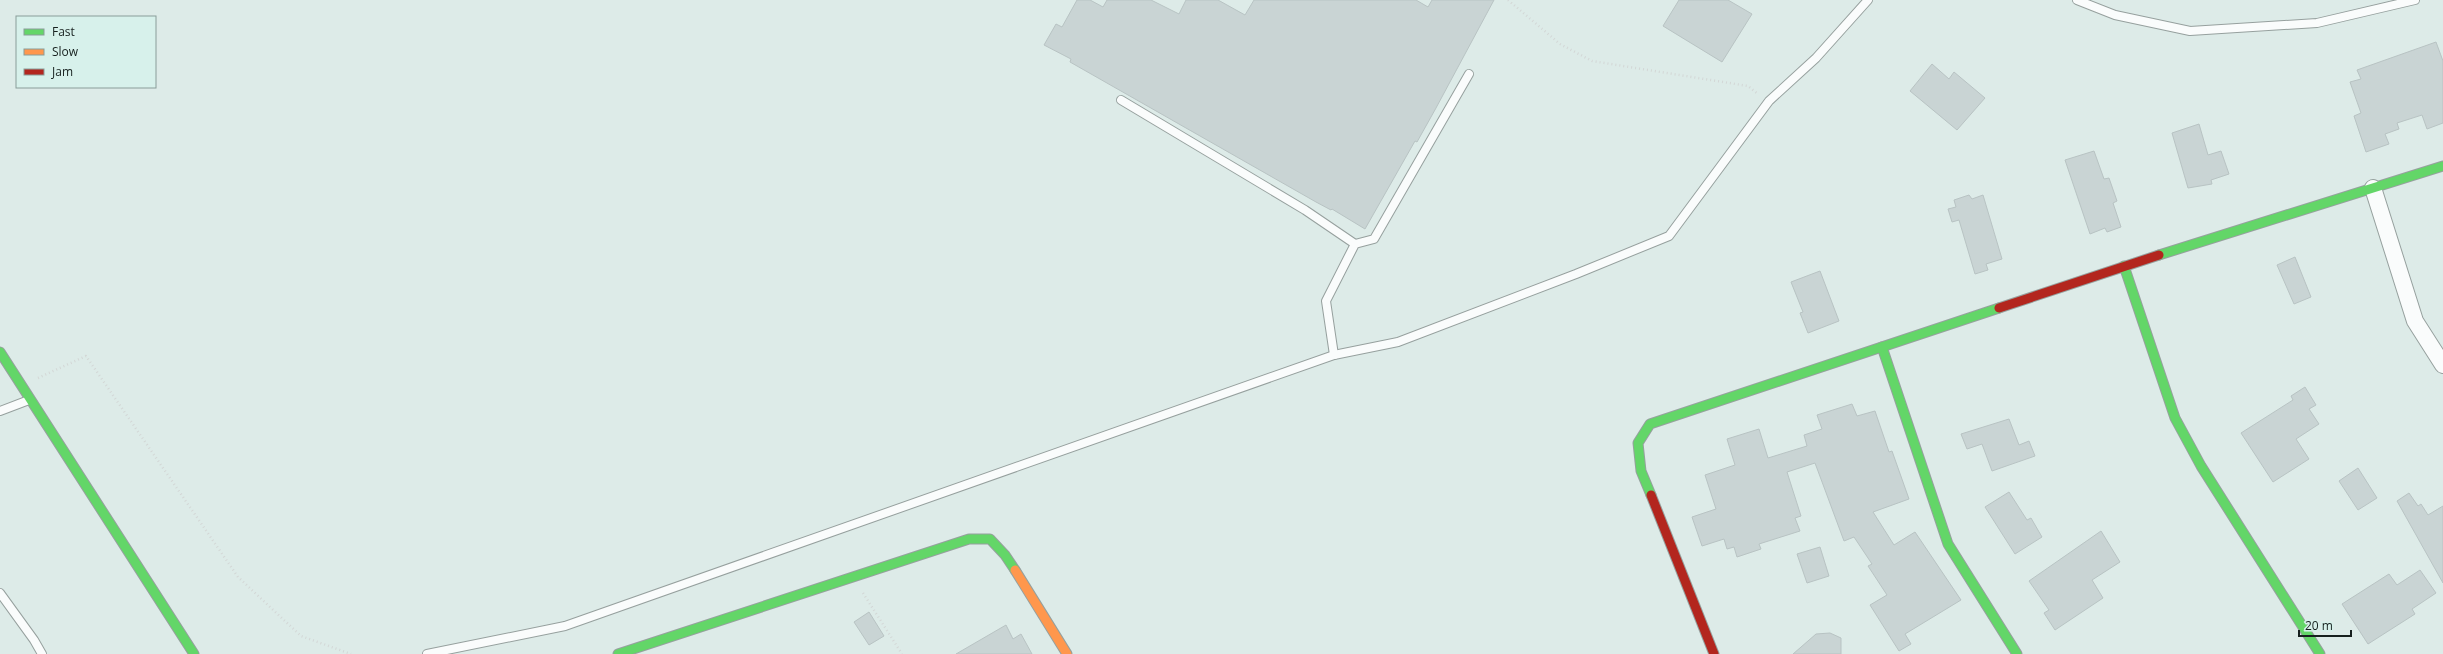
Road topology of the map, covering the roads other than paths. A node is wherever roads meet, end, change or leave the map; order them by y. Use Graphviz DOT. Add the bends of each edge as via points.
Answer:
graph roads {
  1 [pos="1868,0"];
  2 [pos="2077,0"];
  3 [pos="2415,0"];
  4 [pos="1468,74"];
  5 [pos="1121,100"];
  6 [pos="2443,166"];
  7 [pos="2373,188"];
  8 [pos="1355,244"];
  9 [pos="2124,266"];
  10 [pos="1882,347"];
  11 [pos="0,352"];
  12 [pos="1334,355"];
  13 [pos="2443,365"];
  14 [pos="31,400"];
  15 [pos="0,411"];
  16 [pos="0,593"];
  17 [pos="42,654"];
  18 [pos="194,654"];
  19 [pos="427,654"];
  20 [pos="618,654"];
  21 [pos="1067,654"];
  22 [pos="1714,654"];
  23 [pos="2017,654"];
  24 [pos="2320,654"];
  1 -- 12 [label="lane" via="1816,58 1769,101 1668,236 1398,342"];
  2 -- 3 [label="lane" via="2115,15 2190,31 2317,23"];
  4 -- 8 [label="lane" via="1374,239"];
  5 -- 8 [label="lane" via="1304,210"];
  6 -- 7 [label="main road"];
  7 -- 9 [label="main road"];
  7 -- 13 [label="street" via="2415,320"];
  8 -- 12 [label="lane" via="1326,301"];
  9 -- 10 [label="main road"];
  9 -- 24 [label="main road" via="2175,418 2201,466"];
  10 -- 22 [label="main road" via="1650,424 1638,443 1641,471"];
  10 -- 23 [label="main road" via="1948,544"];
  11 -- 14 [label="main road"];
  12 -- 19 [label="lane" via="565,626"];
  14 -- 15 [label="lane"];
  14 -- 18 [label="main road"];
  16 -- 17 [label="lane"];
  20 -- 21 [label="main road" via="969,539 990,540 1006,555"];
}
